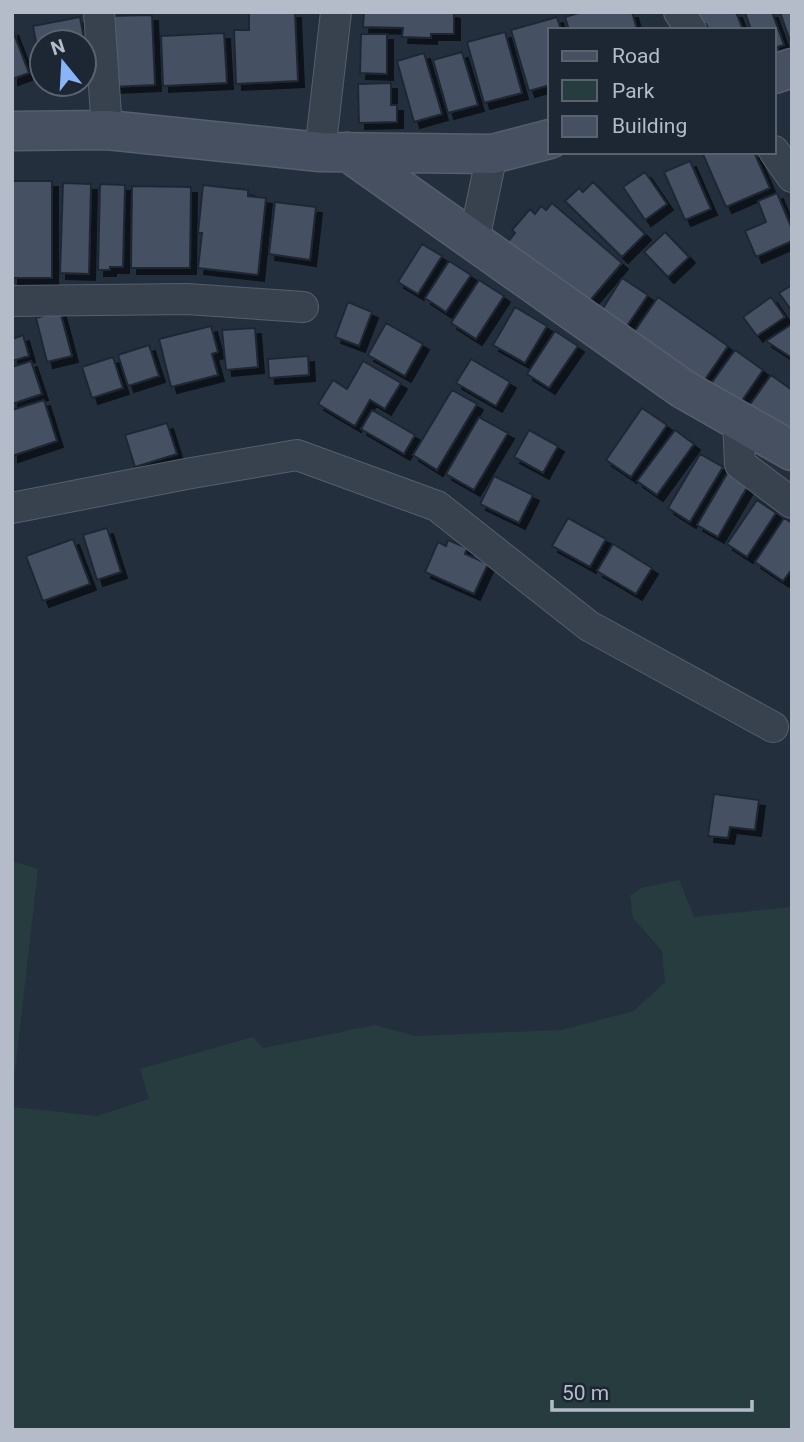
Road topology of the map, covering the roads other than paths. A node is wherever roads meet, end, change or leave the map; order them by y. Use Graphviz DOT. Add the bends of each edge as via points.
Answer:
graph roads {
  1 [pos="99,12"];
  2 [pos="336,12"];
  3 [pos="679,12"];
  4 [pos="690,28"];
  5 [pos="12,131"];
  6 [pos="107,131"];
  7 [pos="548,140"];
  8 [pos="334,152"];
  9 [pos="492,154"];
  10 [pos="776,154"];
  11 [pos="792,177"];
  12 [pos="474,240"];
  13 [pos="12,301"];
  14 [pos="303,307"];
  15 [pos="738,421"];
  16 [pos="792,451"];
  17 [pos="792,503"];
  18 [pos="12,508"];
  19 [pos="773,727"];
  1 -- 6 [label="street"];
  2 -- 8 [label="street"];
  3 -- 4 [label="street"];
  5 -- 6 [label="street"];
  6 -- 8 [label="street"];
  7 -- 9 [label="street"];
  8 -- 9 [label="street"];
  8 -- 12 [label="street"];
  9 -- 12 [label="street"];
  10 -- 11 [label="street"];
  12 -- 15 [label="street" via="683,389"];
  13 -- 14 [label="street" via="187,299"];
  15 -- 16 [label="street"];
  15 -- 17 [label="street" via="740,464"];
  18 -- 19 [label="street" via="297,455 437,506 589,626"];
}
